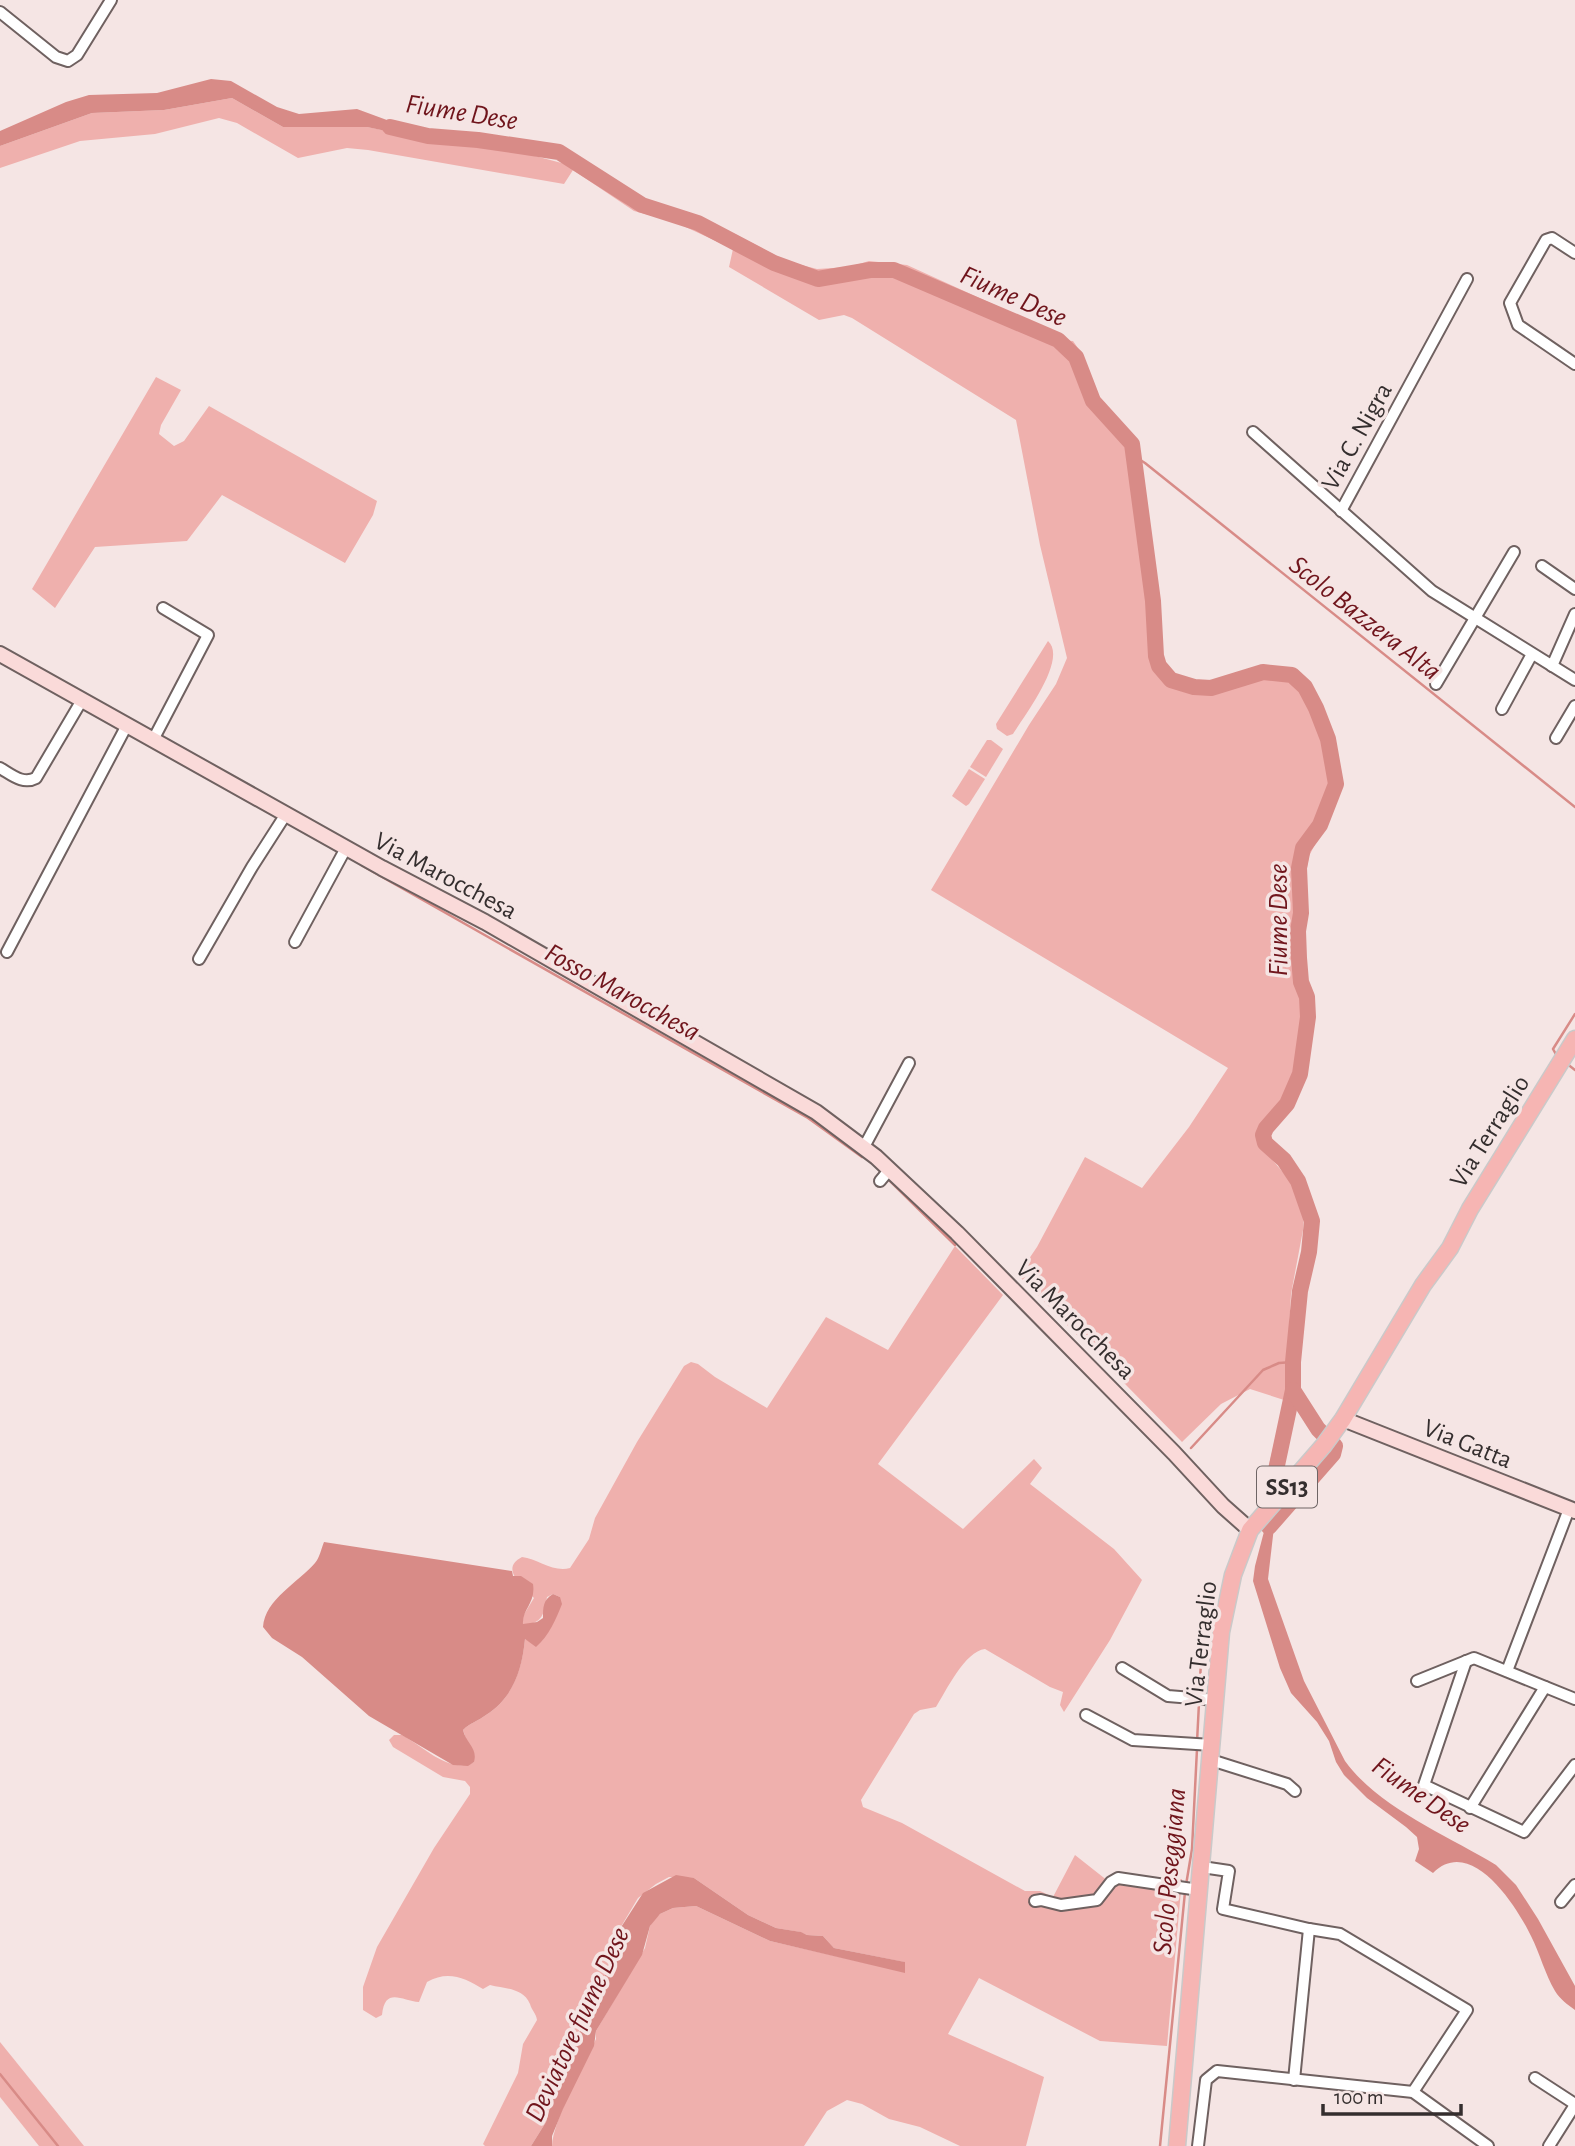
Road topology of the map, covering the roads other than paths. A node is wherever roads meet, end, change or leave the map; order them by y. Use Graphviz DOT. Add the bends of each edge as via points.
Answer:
graph roads {
  1 [pos="111,0"];
  2 [pos="0,12"];
  3 [pos="1575,253"];
  4 [pos="1467,279"];
  5 [pos="1575,365"];
  6 [pos="1253,432"];
  7 [pos="1341,511"];
  8 [pos="1514,551"];
  9 [pos="1542,566"];
  10 [pos="1575,589"];
  11 [pos="163,608"];
  12 [pos="1575,614"];
  13 [pos="1474,618"];
  14 [pos="0,654"];
  15 [pos="1532,654"];
  16 [pos="1552,666"];
  17 [pos="1575,680"];
  18 [pos="1436,684"];
  19 [pos="80,703"];
  20 [pos="1575,706"];
  21 [pos="1502,709"];
  22 [pos="127,725"];
  23 [pos="1556,738"];
  24 [pos="153,740"];
  25 [pos="0,768"];
  26 [pos="286,814"];
  27 [pos="346,848"];
  28 [pos="295,942"];
  29 [pos="7,952"];
  30 [pos="199,959"];
  31 [pos="1575,1039"];
  32 [pos="909,1063"];
  33 [pos="864,1147"];
  34 [pos="890,1169"];
  35 [pos="880,1181"];
  36 [pos="1343,1419"];
  37 [pos="1572,1510"];
  38 [pos="1250,1530"];
  39 [pos="1466,1661"];
  40 [pos="1122,1668"];
  41 [pos="1507,1671"];
  42 [pos="1417,1681"];
  43 [pos="1545,1687"];
  44 [pos="1205,1699"];
  45 [pos="1575,1699"];
  46 [pos="1086,1716"];
  47 [pos="1204,1748"];
  48 [pos="1575,1766"];
  49 [pos="1295,1791"];
  50 [pos="1470,1808"];
  51 [pos="1206,1868"];
  52 [pos="1575,1885"];
  53 [pos="1190,1889"];
  54 [pos="1035,1901"];
  55 [pos="1561,1902"];
  56 [pos="1308,1929"];
  57 [pos="1535,2078"];
  58 [pos="1294,2080"];
  59 [pos="1413,2092"];
  60 [pos="1575,2105"];
  61 [pos="1177,2146"];
  62 [pos="1198,2146"];
  63 [pos="1488,2146"];
  64 [pos="1549,2146"];
  1 -- 2 [label="street" via="77,55 68,61 56,57"];
  3 -- 5 [label="street" via="1552,238 1546,240 1510,303 1518,325"];
  4 -- 7 [label="street, Via C. Nigra"];
  6 -- 7 [label="street, Via C. Nigra"];
  7 -- 13 [label="street" via="1432,591"];
  8 -- 13 [label="street"];
  9 -- 10 [label="street"];
  11 -- 24 [label="street" via="208,635"];
  12 -- 16 [label="street"];
  13 -- 15 [label="street"];
  13 -- 18 [label="street"];
  14 -- 19 [label="street, Via Marocchesa"];
  15 -- 16 [label="street"];
  15 -- 21 [label="street"];
  16 -- 17 [label="street"];
  19 -- 22 [label="street, Via Marocchesa"];
  19 -- 25 [label="street" via="36,778 23,781"];
  20 -- 23 [label="street"];
  22 -- 24 [label="street, Via Marocchesa"];
  22 -- 29 [label="street"];
  24 -- 26 [label="street, Via Marocchesa"];
  26 -- 27 [label="street, Via Marocchesa"];
  26 -- 30 [label="street"];
  27 -- 28 [label="street"];
  27 -- 33 [label="street, Via Marocchesa" via="775,1086"];
  31 -- 36 [label="main road, Via Terraglio"];
  32 -- 33 [label="street"];
  33 -- 34 [label="street, Via Marocchesa"];
  34 -- 35 [label="street"];
  34 -- 38 [label="street, Via Marocchesa"];
  36 -- 37 [label="street, Via Gatta"];
  36 -- 38 [label="main road, Via Terraglio / SS13"];
  37 -- 41 [label="street"];
  38 -- 44 [label="main road, Via Terraglio / SS13" via="1237,1559"];
  39 -- 41 [label="street" via="1474,1658"];
  39 -- 42 [label="street"];
  39 -- 50 [label="street" via="1424,1785"];
  40 -- 44 [label="street" via="1168,1696"];
  41 -- 43 [label="street"];
  43 -- 45 [label="street"];
  43 -- 50 [label="street"];
  44 -- 47 [label="main road, Via Terraglio / SS13"];
  46 -- 47 [label="street" via="1133,1740"];
  47 -- 49 [label="street"];
  47 -- 51 [label="main road, Via Terraglio / SS13"];
  48 -- 50 [label="street" via="1524,1832"];
  51 -- 53 [label="main road, Via Terraglio / SS13"];
  51 -- 56 [label="street" via="1229,1871 1223,1909"];
  52 -- 55 [label="street"];
  53 -- 54 [label="street" via="1118,1878 1097,1900 1061,1905"];
  53 -- 61 [label="main road, Via Terraglio / SS13"];
  56 -- 58 [label="street"];
  56 -- 59 [label="street" via="1340,1934 1467,2010"];
  57 -- 60 [label="street"];
  58 -- 59 [label="street"];
  58 -- 62 [label="street" via="1217,2071 1206,2080"];
  59 -- 63 [label="street"];
  60 -- 64 [label="street"];
}
